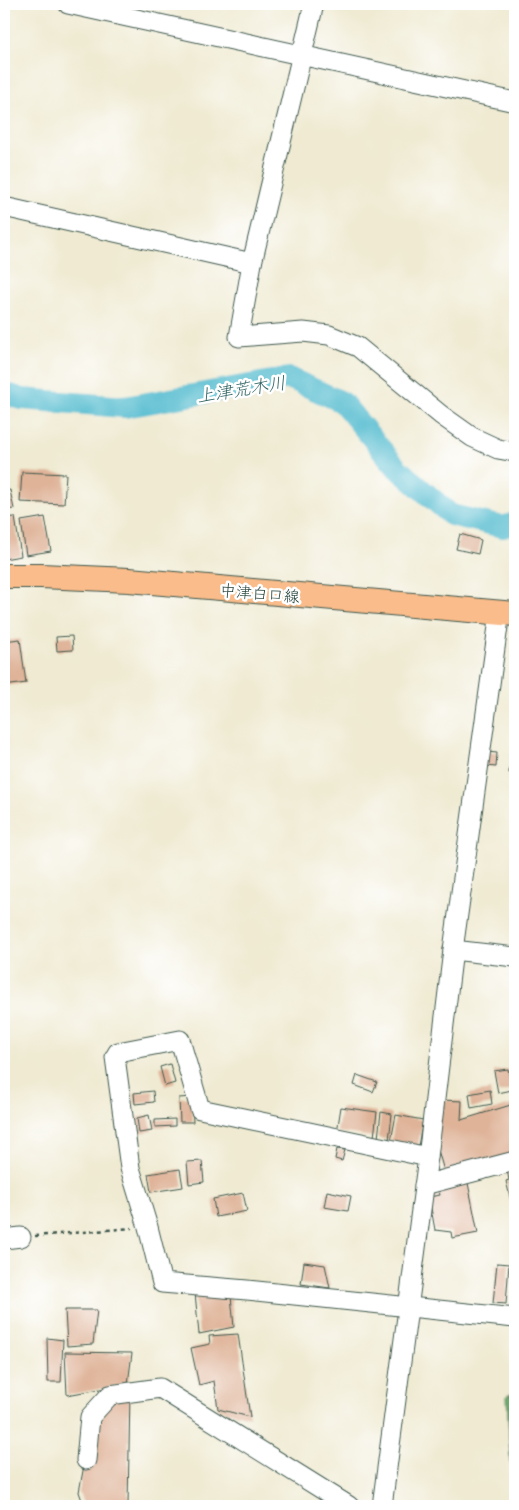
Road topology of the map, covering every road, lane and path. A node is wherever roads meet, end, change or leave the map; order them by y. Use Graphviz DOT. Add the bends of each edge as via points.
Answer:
graph roads {
  1 [pos="68,4"];
  2 [pos="314,4"];
  3 [pos="302,55"];
  4 [pos="515,102"];
  5 [pos="4,207"];
  6 [pos="252,263"];
  7 [pos="515,452"];
  8 [pos="4,576"];
  9 [pos="507,613"];
  10 [pos="453,950"];
  11 [pos="515,957"];
  12 [pos="428,1157"];
  13 [pos="515,1162"];
  14 [pos="424,1185"];
  15 [pos="148,1227"];
  16 [pos="13,1238"];
  17 [pos="408,1307"];
  18 [pos="515,1318"];
  19 [pos="86,1460"];
  20 [pos="349,1506"];
  21 [pos="382,1506"];
  1 -- 3 [label="street"];
  2 -- 3 [label="street"];
  3 -- 4 [label="street"];
  3 -- 6 [label="street"];
  5 -- 6 [label="street"];
  6 -- 7 [label="street" via="239,336 303,332 329,335 358,347 472,437 498,449"];
  8 -- 9 [label="main road, 中津白口線" via="129,580"];
  9 -- 10 [label="street"];
  10 -- 11 [label="street"];
  10 -- 12 [label="street"];
  12 -- 14 [label="street"];
  12 -- 15 [label="street" via="200,1109 180,1040 118,1052 115,1057 130,1168"];
  13 -- 14 [label="street"];
  14 -- 17 [label="street"];
  15 -- 16 [label="path"];
  15 -- 17 [label="street" via="162,1283"];
  17 -- 18 [label="street"];
  17 -- 21 [label="street"];
  19 -- 20 [label="street" via="90,1417 110,1395 160,1388"];
}
